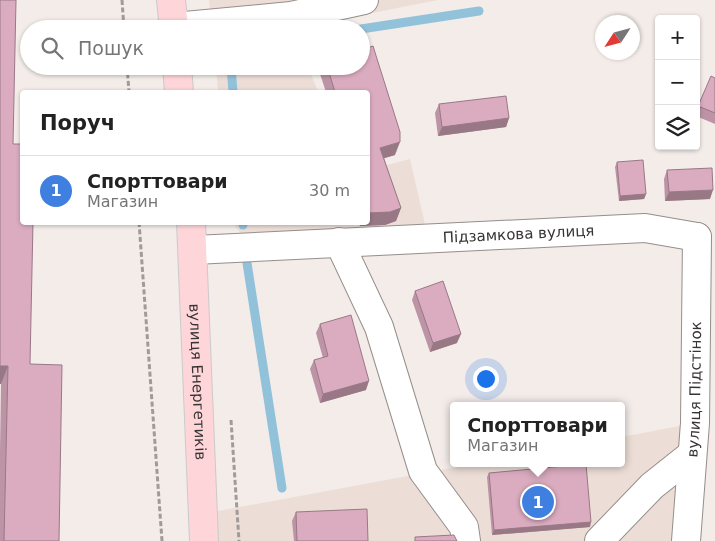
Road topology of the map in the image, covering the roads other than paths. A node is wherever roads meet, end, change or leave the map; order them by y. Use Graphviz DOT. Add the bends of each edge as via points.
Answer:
graph roads {
  1 [pos="171,0"];
  2 [pos="364,0"];
  3 [pos="173,20"];
  4 [pos="252,20"];
  5 [pos="178,75"];
  6 [pos="179,90"];
  7 [pos="192,225"];
  8 [pos="706,233"];
  9 [pos="340,242"];
  10 [pos="194,250"];
  11 [pos="691,455"];
  12 [pos="204,541"];
  13 [pos="466,541"];
  14 [pos="600,541"];
  15 [pos="686,541"];
  1 -- 3 [label="main road"];
  2 -- 4 [label="street" via="291,16"];
  5 -- 6 [label="main road"];
  7 -- 10 [label="main road, вулиця Енергетиків"];
  8 -- 9 [label="street, Підзамкова вулиця" via="645,228"];
  8 -- 11 [label="street, вулиця Підстінок"];
  9 -- 10 [label="street, Підзамкова вулиця"];
  9 -- 13 [label="street" via="379,327 423,471 464,527"];
  10 -- 12 [label="main road, вулиця Енергетиків"];
  11 -- 14 [label="street" via="652,486"];
  11 -- 15 [label="street, вулиця Підстінок"];
}
